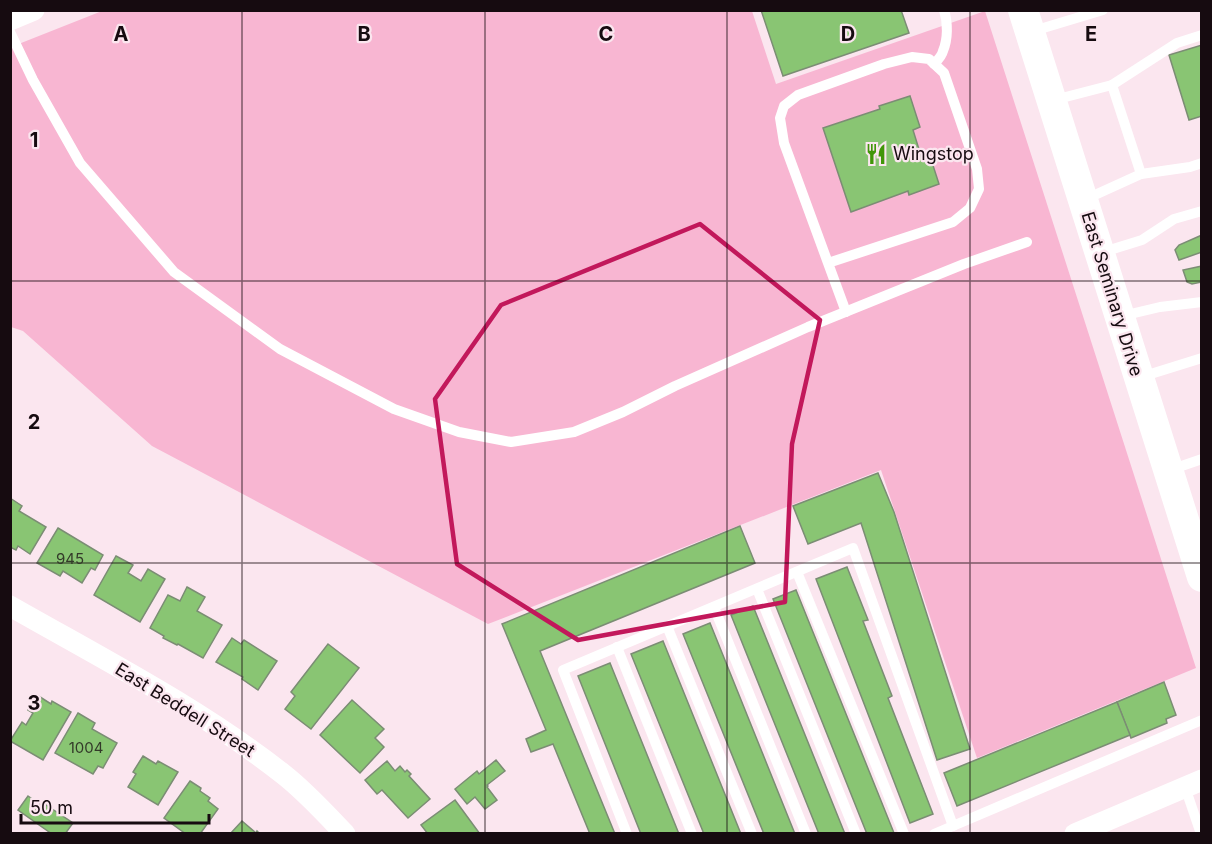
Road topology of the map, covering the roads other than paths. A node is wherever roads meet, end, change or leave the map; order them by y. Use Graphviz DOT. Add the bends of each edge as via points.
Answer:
graph roads {
  1 [pos="34,10"];
  2 [pos="944,10"];
  3 [pos="1103,10"];
  4 [pos="10,20"];
  5 [pos="1027,21"];
  6 [pos="10,32"];
  7 [pos="1202,36"];
  8 [pos="934,64"];
  9 [pos="1112,85"];
  10 [pos="1051,101"];
  11 [pos="1202,163"];
  12 [pos="1141,174"];
  13 [pos="1083,200"];
  14 [pos="1202,211"];
  15 [pos="1027,242"];
  16 [pos="1100,254"];
  17 [pos="828,263"];
  18 [pos="1202,302"];
  19 [pos="846,312"];
  20 [pos="1119,317"];
  21 [pos="1202,358"];
  22 [pos="1138,378"];
  23 [pos="1202,459"];
  24 [pos="1168,470"];
  25 [pos="796,572"];
  26 [pos="1202,578"];
  27 [pos="757,589"];
  28 [pos="10,606"];
  29 [pos="714,606"];
  30 [pos="667,626"];
  31 [pos="617,647"];
  32 [pos="1202,720"];
  33 [pos="1193,783"];
  34 [pos="953,826"];
  35 [pos="345,834"];
  36 [pos="627,834"];
  37 [pos="692,834"];
  38 [pos="752,834"];
  39 [pos="806,834"];
  40 [pos="856,834"];
  41 [pos="904,834"];
  42 [pos="934,834"];
  43 [pos="1075,834"];
  44 [pos="1201,834"];
  1 -- 4 [label="street"];
  2 -- 8 [label="lane" via="943,54"];
  3 -- 5 [label="lane"];
  5 -- 10 [label="main road, East Seminary Drive"];
  6 -- 19 [label="lane" via="80,164 174,272 279,349 394,410 459,432 511,442 574,432"];
  7 -- 9 [label="lane" via="1177,43"];
  8 -- 17 [label="lane" via="944,73 978,169 979,189 970,208 952,222"];
  8 -- 17 [label="lane" via="929,59 912,57 884,64 798,95 784,106 780,118 784,143"];
  9 -- 10 [label="lane"];
  9 -- 12 [label="lane"];
  10 -- 13 [label="main road, East Seminary Drive"];
  11 -- 12 [label="lane"];
  12 -- 13 [label="lane"];
  13 -- 16 [label="main road, East Seminary Drive"];
  14 -- 16 [label="lane" via="1174,219 1142,240"];
  15 -- 19 [label="lane"];
  16 -- 20 [label="main road, East Seminary Drive"];
  17 -- 19 [label="lane"];
  18 -- 20 [label="lane"];
  20 -- 22 [label="main road, East Seminary Drive"];
  21 -- 22 [label="lane"];
  22 -- 24 [label="main road, East Seminary Drive"];
  23 -- 24 [label="lane"];
  24 -- 26 [label="main road, East Seminary Drive"];
  25 -- 27 [label="lane"];
  25 -- 34 [label="lane" via="853,548"];
  25 -- 41 [label="lane"];
  27 -- 29 [label="lane"];
  27 -- 40 [label="lane"];
  28 -- 35 [label="street, East Beddell Street" via="221,728 284,774"];
  29 -- 30 [label="lane"];
  29 -- 39 [label="lane"];
  30 -- 31 [label="lane"];
  30 -- 38 [label="lane"];
  31 -- 36 [label="lane" via="563,670"];
  31 -- 37 [label="lane"];
  32 -- 34 [label="lane"];
  33 -- 43 [label="street"];
  33 -- 44 [label="lane"];
  34 -- 42 [label="lane"];
}
